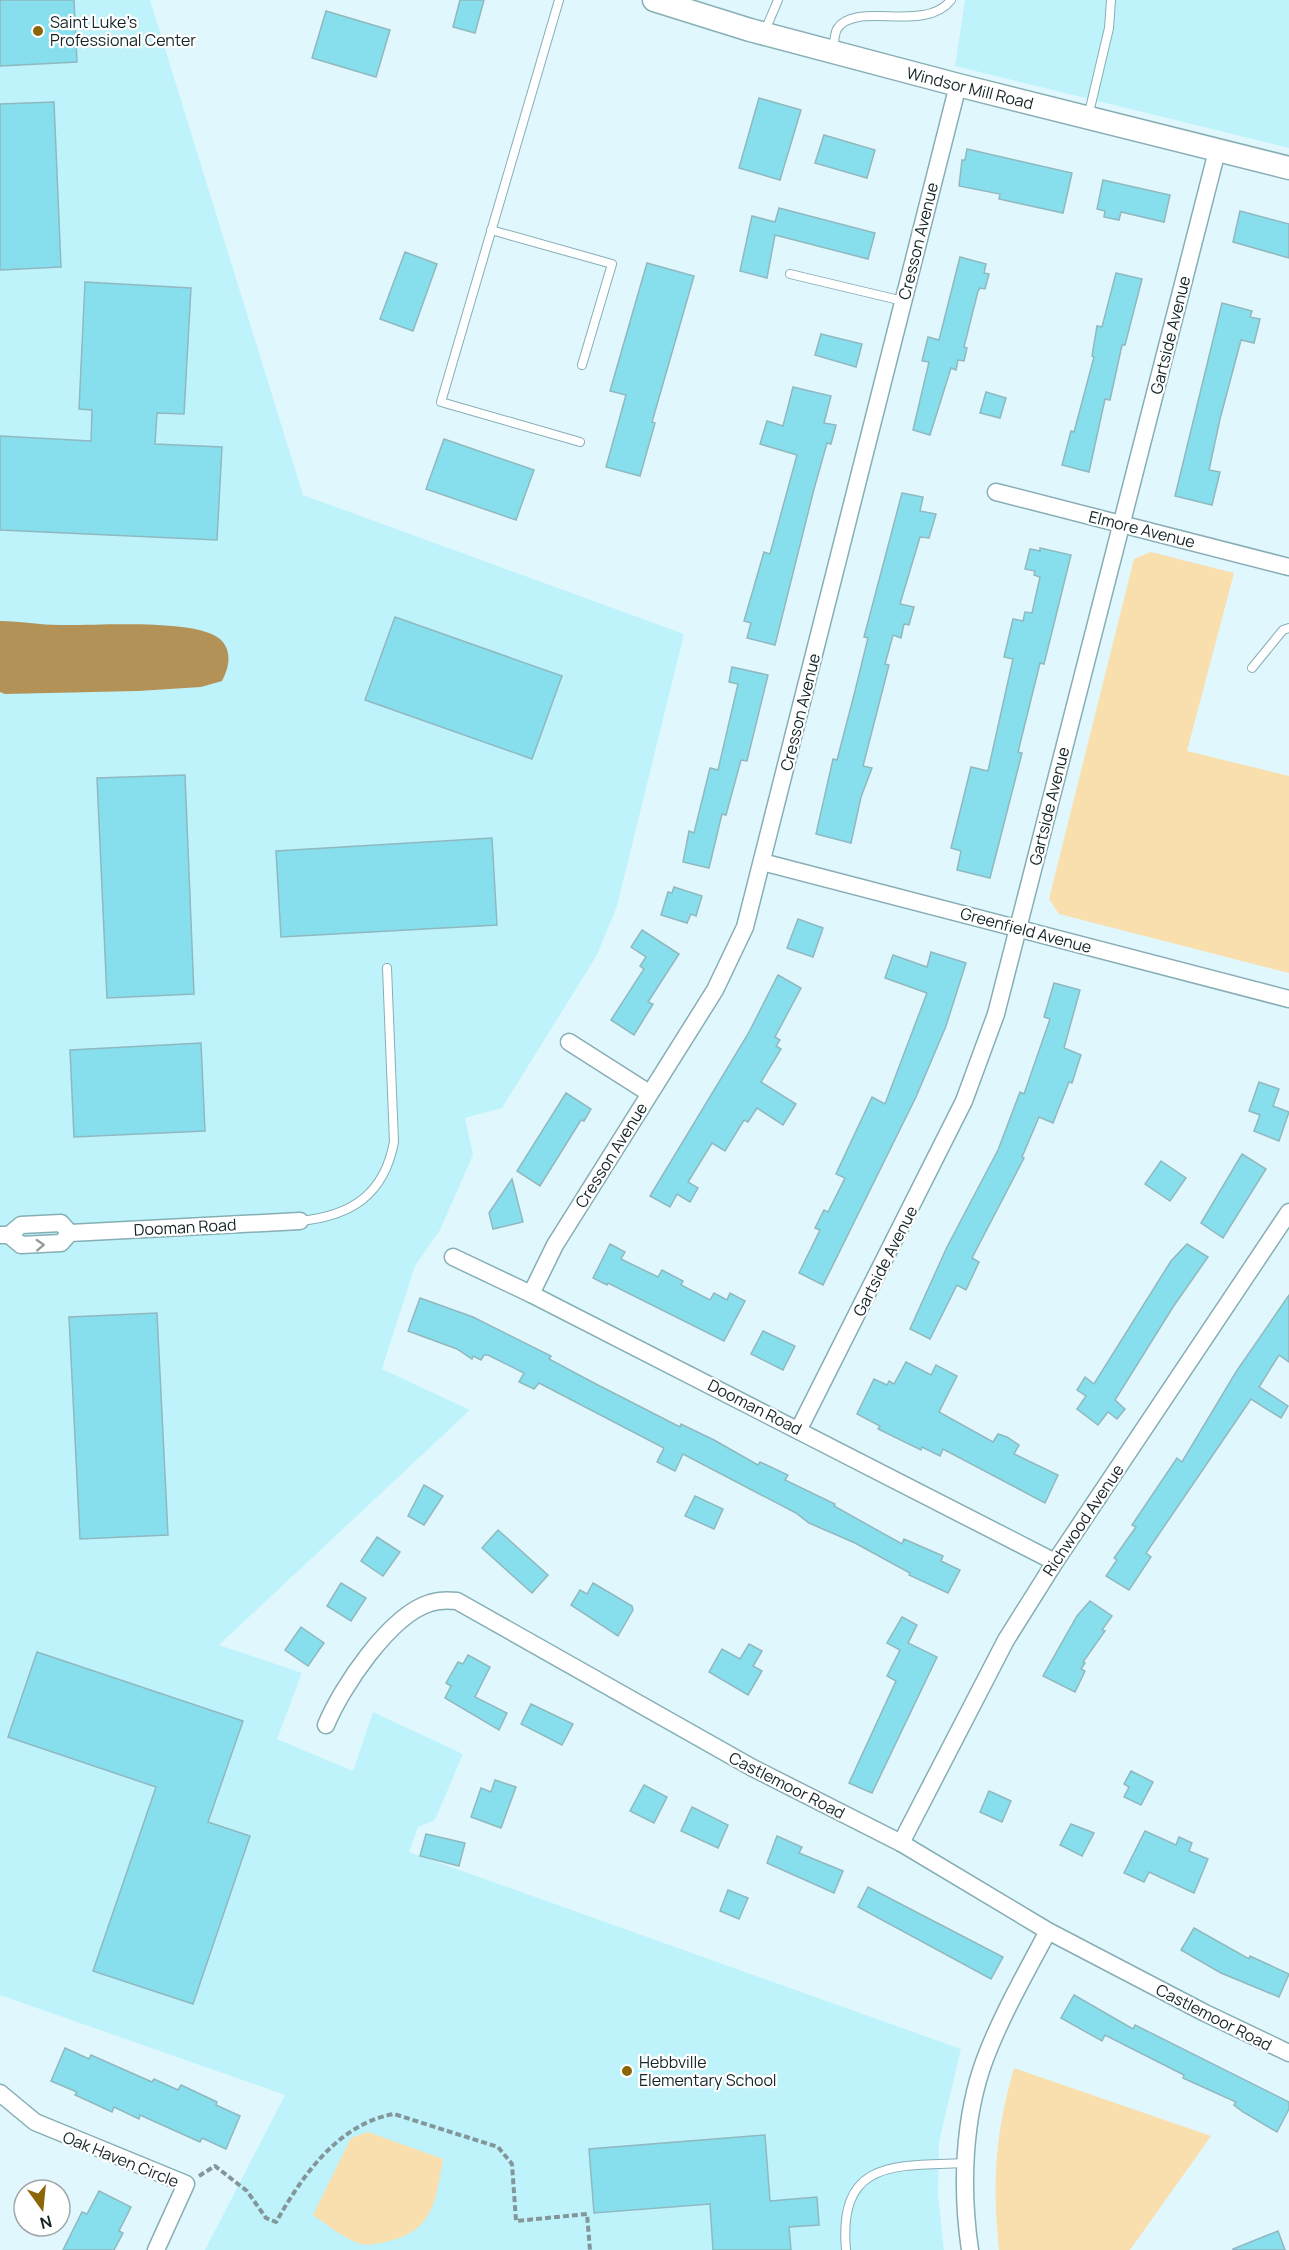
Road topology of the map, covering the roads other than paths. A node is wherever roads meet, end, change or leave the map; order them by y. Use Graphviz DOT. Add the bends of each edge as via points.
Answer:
graph roads {
  1 [pos="559,0"];
  2 [pos="654,0"];
  3 [pos="778,0"];
  4 [pos="951,0"];
  5 [pos="1111,0"];
  6 [pos="763,34"];
  7 [pos="833,52"];
  8 [pos="958,85"];
  9 [pos="1088,118"];
  10 [pos="1217,151"];
  11 [pos="1289,168"];
  12 [pos="491,230"];
  13 [pos="790,274"];
  14 [pos="903,301"];
  15 [pos="582,365"];
  16 [pos="580,442"];
  17 [pos="996,492"];
  18 [pos="1122,524"];
  19 [pos="1289,567"];
  20 [pos="1289,628"];
  21 [pos="1252,668"];
  22 [pos="762,862"];
  23 [pos="1018,928"];
  24 [pos="387,968"];
  25 [pos="1289,999"];
  26 [pos="569,1042"];
  27 [pos="649,1093"];
  28 [pos="1289,1212"];
  29 [pos="300,1221"];
  30 [pos="5,1235"];
  31 [pos="453,1257"];
  32 [pos="531,1294"];
  33 [pos="799,1430"];
  34 [pos="1055,1562"];
  35 [pos="326,1725"];
  36 [pos="902,1843"];
  37 [pos="1048,1931"];
  38 [pos="1289,2053"];
  39 [pos="0,2093"];
  40 [pos="966,2163"];
  41 [pos="156,2250"];
  42 [pos="846,2250"];
  43 [pos="970,2250"];
  1 -- 12 [label="lane"];
  2 -- 6 [label="main road, Windsor Mill Road"];
  3 -- 6 [label="lane"];
  4 -- 7 [label="lane" via="935,12 863,9 851,14 837,29"];
  5 -- 9 [label="lane" via="1109,28"];
  6 -- 7 [label="main road, Windsor Mill Road"];
  7 -- 8 [label="main road, Windsor Mill Road"];
  8 -- 9 [label="main road, Windsor Mill Road"];
  8 -- 14 [label="street, Cresson Avenue"];
  9 -- 10 [label="main road, Windsor Mill Road"];
  10 -- 11 [label="main road, Windsor Mill Road"];
  10 -- 18 [label="street, Gartside Avenue"];
  12 -- 15 [label="lane" via="612,264"];
  12 -- 16 [label="lane" via="441,402"];
  13 -- 14 [label="lane"];
  14 -- 22 [label="street, Cresson Avenue"];
  17 -- 18 [label="street, Elmore Avenue"];
  18 -- 19 [label="street, Elmore Avenue"];
  18 -- 23 [label="street, Gartside Avenue"];
  20 -- 21 [label="lane" via="1283,630"];
  22 -- 23 [label="street, Greenfield Avenue"];
  22 -- 27 [label="street, Cresson Avenue" via="745,927 732,958"];
  23 -- 25 [label="street, Greenfield Avenue"];
  23 -- 33 [label="street, Gartside Avenue" via="996,1014 964,1101"];
  24 -- 29 [label="lane" via="394,1142 391,1159 363,1200 339,1214"];
  26 -- 27 [label="street"];
  27 -- 32 [label="street, Cresson Avenue" via="555,1245"];
  28 -- 34 [label="street, Richwood Avenue"];
  29 -- 30 [label="street, Dooman Road" via="70,1233 61,1223 21,1226"];
  31 -- 32 [label="street, Dooman Road"];
  32 -- 33 [label="street, Dooman Road"];
  33 -- 34 [label="street, Dooman Road"];
  34 -- 36 [label="street, Richwood Avenue" via="1006,1640"];
  35 -- 36 [label="street, Castlemoor Road" via="348,1682 393,1627 429,1603 457,1601 751,1767"];
  36 -- 37 [label="street, Castlemoor Road"];
  37 -- 38 [label="street, Castlemoor Road"];
  37 -- 40 [label="street" via="984,2061 972,2109"];
  39 -- 41 [label="street, Oak Haven Circle" via="35,2122 186,2184"];
  40 -- 42 [label="lane" via="905,2165 866,2178 846,2208"];
  40 -- 43 [label="street" via="965,2216"];
}
